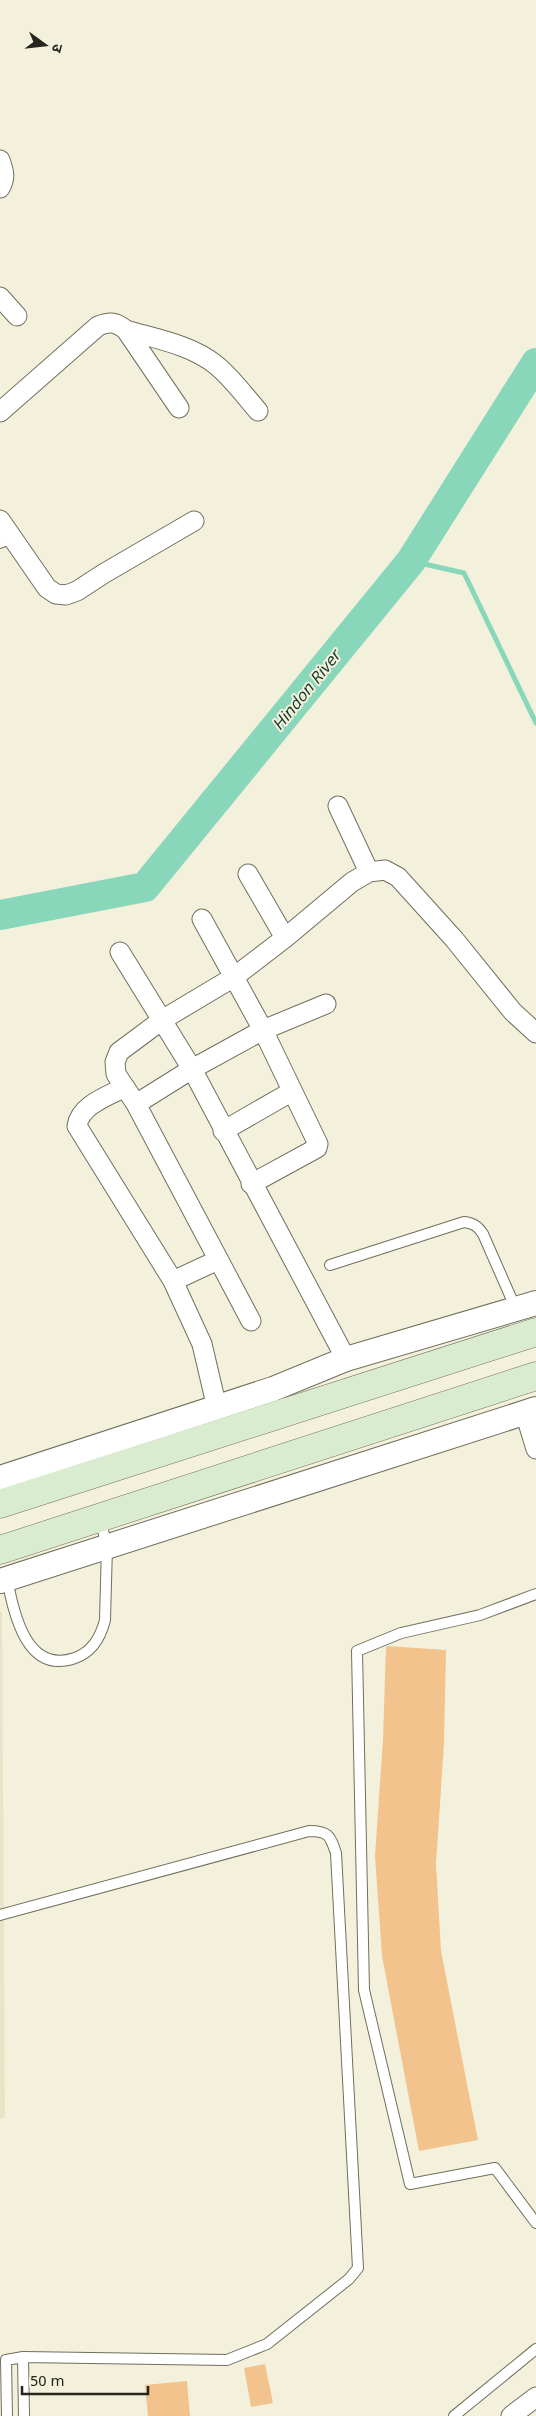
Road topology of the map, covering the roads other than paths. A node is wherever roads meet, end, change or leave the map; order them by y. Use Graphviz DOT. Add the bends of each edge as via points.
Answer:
graph roads {
  1 [pos="0,160"];
  2 [pos="0,188"];
  3 [pos="0,297"];
  4 [pos="17,316"];
  5 [pos="126,330"];
  6 [pos="179,408"];
  7 [pos="1,409"];
  8 [pos="258,411"];
  9 [pos="0,520"];
  10 [pos="194,521"];
  11 [pos="6,541"];
  12 [pos="338,806"];
  13 [pos="369,872"];
  14 [pos="248,874"];
  15 [pos="202,919"];
  16 [pos="285,938"];
  17 [pos="120,952"];
  18 [pos="234,977"];
  19 [pos="326,1004"];
  20 [pos="162,1020"];
  21 [pos="263,1030"];
  22 [pos="536,1033"];
  23 [pos="192,1070"];
  24 [pos="125,1087"];
  25 [pos="291,1092"];
  26 [pos="136,1104"];
  27 [pos="223,1131"];
  28 [pos="252,1184"];
  29 [pos="218,1260"];
  30 [pos="330,1266"];
  31 [pos="173,1281"];
  32 [pos="526,1306"];
  33 [pos="251,1320"];
  34 [pos="536,1332"];
  35 [pos="346,1359"];
  36 [pos="536,1376"];
  37 [pos="217,1408"];
  38 [pos="531,1411"];
  39 [pos="536,1449"];
  40 [pos="0,1478"];
  41 [pos="0,1504"];
  42 [pos="99,1518"];
  43 [pos="107,1546"];
  44 [pos="0,1550"];
  45 [pos="3,1580"];
  46 [pos="536,1594"];
  47 [pos="0,1915"];
  48 [pos="536,2223"];
  49 [pos="536,2349"];
  50 [pos="22,2357"];
  51 [pos="533,2404"];
  52 [pos="7,2416"];
  53 [pos="24,2416"];
  54 [pos="454,2416"];
  55 [pos="511,2416"];
  1 -- 2 [label="street" via="4,172"];
  3 -- 4 [label="street"];
  5 -- 6 [label="street"];
  5 -- 7 [label="street" via="118,323 107,322 98,326"];
  5 -- 8 [label="street" via="178,345 202,356 226,374"];
  9 -- 11 [label="street"];
  10 -- 11 [label="street" via="78,591 66,595 56,594 47,588"];
  12 -- 13 [label="street"];
  13 -- 16 [label="street" via="352,882"];
  13 -- 22 [label="street" via="385,870 398,877 513,1012"];
  14 -- 16 [label="street"];
  15 -- 18 [label="street"];
  16 -- 18 [label="street"];
  17 -- 20 [label="street"];
  18 -- 20 [label="street"];
  18 -- 21 [label="street"];
  19 -- 21 [label="street"];
  20 -- 23 [label="street"];
  20 -- 24 [label="street" via="119,1052 115,1062 116,1074"];
  21 -- 23 [label="street"];
  21 -- 25 [label="street"];
  23 -- 26 [label="street"];
  23 -- 27 [label="street"];
  24 -- 26 [label="street"];
  24 -- 31 [label="street" via="84,1110 78,1117 78,1126"];
  25 -- 27 [label="street"];
  25 -- 28 [label="street" via="318,1147"];
  26 -- 29 [label="street"];
  27 -- 28 [label="street"];
  28 -- 35 [label="street"];
  29 -- 31 [label="street"];
  29 -- 33 [label="street"];
  30 -- 32 [label="lane" via="464,1222 472,1223 479,1227"];
  31 -- 37 [label="street" via="202,1344"];
  32 -- 35 [label="street"];
  34 -- 41 [label="main road"];
  35 -- 37 [label="street"];
  36 -- 42 [label="main road"];
  37 -- 40 [label="street"];
  38 -- 39 [label="street"];
  38 -- 43 [label="street"];
  42 -- 43 [label="lane"];
  42 -- 44 [label="main road"];
  43 -- 45 [label="street"];
  43 -- 45 [label="lane" via="106,1620 89,1649 70,1659 51,1660 33,1649"];
  46 -- 48 [label="lane" via="480,1615 401,1633 357,1651 364,1990 410,2184 495,2168"];
  47 -- 50 [label="lane" via="309,1831 322,1831 330,1836 336,1854 358,2268 349,2279 267,2344 227,2360"];
  49 -- 54 [label="lane"];
  50 -- 52 [label="lane" via="6,2360"];
  50 -- 53 [label="lane"];
  51 -- 55 [label="street"];
}
